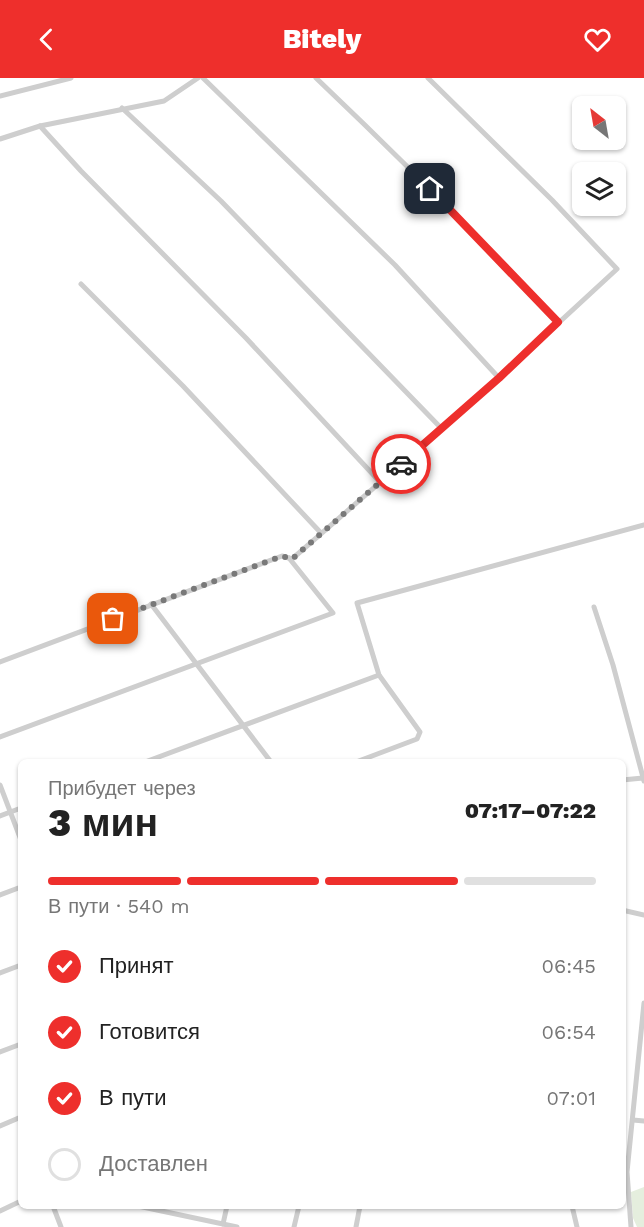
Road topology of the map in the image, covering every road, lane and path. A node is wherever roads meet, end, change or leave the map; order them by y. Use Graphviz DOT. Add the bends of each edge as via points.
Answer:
graph roads {
  1 [pos="71,78"];
  2 [pos="198,78"];
  3 [pos="203,78"];
  4 [pos="316,78"];
  5 [pos="428,78"];
  6 [pos="0,96"];
  7 [pos="122,108"];
  8 [pos="40,126"];
  9 [pos="0,139"];
  10 [pos="81,284"];
  11 [pos="558,322"];
  12 [pos="499,378"];
  13 [pos="442,429"];
  14 [pos="380,482"];
  15 [pos="644,525"];
  16 [pos="321,533"];
  17 [pos="292,559"];
  18 [pos="151,604"];
  19 [pos="594,607"];
  20 [pos="0,662"];
  21 [pos="197,664"];
  22 [pos="379,675"];
  23 [pos="243,725"];
  24 [pos="0,737"];
  25 [pos="153,759"];
  26 [pos="268,759"];
  27 [pos="364,759"];
  28 [pos="644,779"];
  29 [pos="626,780"];
  30 [pos="0,785"];
  31 [pos="18,809"];
  32 [pos="10,812"];
  33 [pos="0,816"];
  34 [pos="18,832"];
  35 [pos="18,888"];
  36 [pos="0,894"];
  37 [pos="626,911"];
  38 [pos="644,915"];
  39 [pos="18,966"];
  40 [pos="0,973"];
  41 [pos="644,1004"];
  42 [pos="18,1045"];
  43 [pos="0,1052"];
  44 [pos="18,1118"];
  45 [pos="633,1120"];
  46 [pos="644,1121"];
  47 [pos="0,1126"];
  48 [pos="18,1202"];
  49 [pos="54,1209"];
  50 [pos="159,1209"];
  51 [pos="226,1209"];
  52 [pos="298,1209"];
  53 [pos="359,1209"];
  54 [pos="573,1209"];
  55 [pos="0,1211"];
  56 [pos="223,1224"];
  57 [pos="61,1227"];
  58 [pos="237,1227"];
  59 [pos="294,1227"];
  60 [pos="356,1227"];
  61 [pos="577,1227"];
  62 [pos="631,1227"];
  1 -- 6 [label="street"];
  2 -- 7 [label="street" via="164,101"];
  3 -- 12 [label="street" via="395,265"];
  4 -- 11 [label="street" via="399,157"];
  5 -- 11 [label="street" via="617,269"];
  7 -- 8 [label="street"];
  7 -- 13 [label="street" via="221,201"];
  8 -- 9 [label="street"];
  8 -- 14 [label="street"];
  10 -- 16 [label="street"];
  11 -- 12 [label="street"];
  12 -- 13 [label="street"];
  13 -- 14 [label="street"];
  14 -- 16 [label="street"];
  15 -- 22 [label="street" via="357,603"];
  16 -- 17 [label="street"];
  17 -- 18 [label="street" via="282,556"];
  17 -- 21 [label="street" via="333,613"];
  18 -- 20 [label="street"];
  18 -- 21 [label="street"];
  19 -- 28 [label="street"];
  21 -- 23 [label="street"];
  21 -- 24 [label="street"];
  22 -- 23 [label="street"];
  22 -- 27 [label="street" via="420,732 417,739"];
  23 -- 25 [label="street"];
  23 -- 26 [label="street"];
  28 -- 29 [label="street"];
  30 -- 32 [label="street"];
  31 -- 32 [label="street"];
  32 -- 33 [label="street"];
  32 -- 34 [label="street"];
  35 -- 36 [label="street"];
  37 -- 38 [label="street"];
  39 -- 40 [label="street"];
  41 -- 45 [label="street"];
  42 -- 43 [label="street"];
  44 -- 47 [label="street"];
  45 -- 46 [label="street"];
  45 -- 62 [label="street" via="627,1173"];
  48 -- 55 [label="street"];
  49 -- 57 [label="street"];
  50 -- 56 [label="street"];
  51 -- 56 [label="street"];
  52 -- 59 [label="street"];
  53 -- 60 [label="street"];
  54 -- 61 [label="street"];
  56 -- 58 [label="street"];
}
